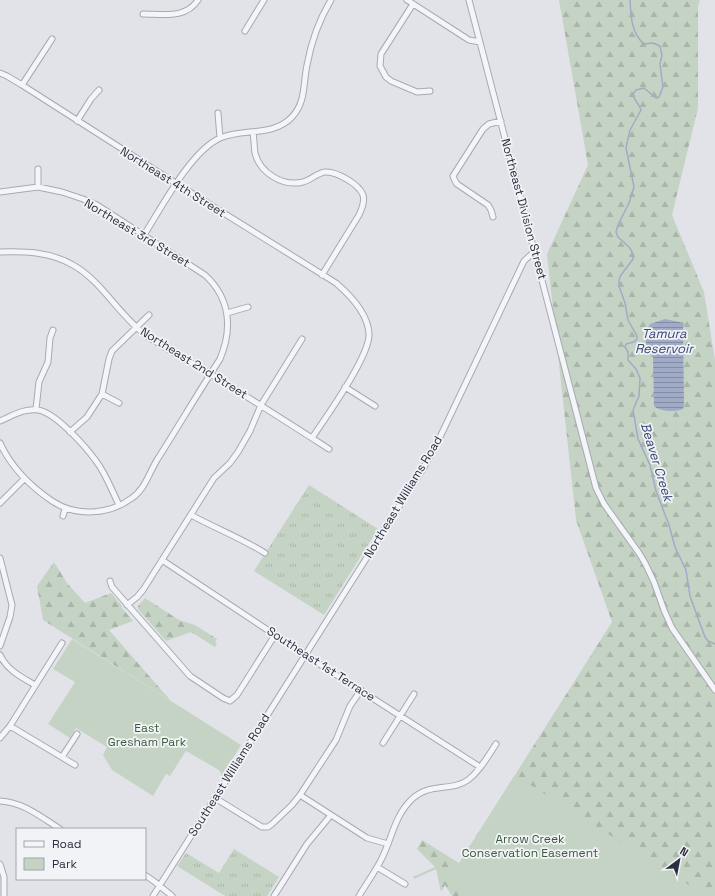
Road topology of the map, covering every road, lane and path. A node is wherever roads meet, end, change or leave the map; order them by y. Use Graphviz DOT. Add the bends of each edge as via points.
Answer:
graph roads {
  1 [pos="198,0"];
  2 [pos="264,0"];
  3 [pos="331,0"];
  4 [pos="407,0"];
  5 [pos="469,0"];
  6 [pos="413,4"];
  7 [pos="144,14"];
  8 [pos="245,31"];
  9 [pos="52,39"];
  10 [pos="480,42"];
  11 [pos="0,74"];
  12 [pos="22,85"];
  13 [pos="99,90"];
  14 [pos="430,91"];
  15 [pos="218,113"];
  16 [pos="77,120"];
  17 [pos="501,121"];
  18 [pos="253,132"];
  19 [pos="220,138"];
  20 [pos="38,170"];
  21 [pos="176,184"];
  22 [pos="38,187"];
  23 [pos="0,192"];
  24 [pos="493,217"];
  25 [pos="144,235"];
  26 [pos="535,251"];
  27 [pos="0,252"];
  28 [pos="322,275"];
  29 [pos="248,307"];
  30 [pos="227,313"];
  31 [pos="149,314"];
  32 [pos="136,327"];
  33 [pos="53,330"];
  34 [pos="302,339"];
  35 [pos="210,374"];
  36 [pos="345,387"];
  37 [pos="102,394"];
  38 [pos="119,403"];
  39 [pos="261,405"];
  40 [pos="375,406"];
  41 [pos="36,409"];
  42 [pos="0,421"];
  43 [pos="70,432"];
  44 [pos="312,438"];
  45 [pos="0,443"];
  46 [pos="329,449"];
  47 [pos="24,478"];
  48 [pos="0,503"];
  49 [pos="119,505"];
  50 [pos="65,508"];
  51 [pos="191,515"];
  52 [pos="63,516"];
  53 [pos="265,553"];
  54 [pos="0,558"];
  55 [pos="162,560"];
  56 [pos="110,581"];
  57 [pos="127,605"];
  58 [pos="275,635"];
  59 [pos="62,643"];
  60 [pos="0,646"];
  61 [pos="306,654"];
  62 [pos="0,655"];
  63 [pos="35,685"];
  64 [pos="362,690"];
  65 [pos="715,690"];
  66 [pos="414,694"];
  67 [pos="401,716"];
  68 [pos="10,726"];
  69 [pos="77,734"];
  70 [pos="0,738"];
  71 [pos="384,743"];
  72 [pos="496,744"];
  73 [pos="62,757"];
  74 [pos="75,764"];
  75 [pos="480,767"];
  76 [pos="300,795"];
  77 [pos="215,798"];
  78 [pos="0,801"];
  79 [pos="332,815"];
  80 [pos="58,828"];
  81 [pos="388,844"];
  82 [pos="0,864"];
  83 [pos="377,867"];
  84 [pos="146,876"];
  85 [pos="405,884"];
  86 [pos="159,886"];
  87 [pos="276,895"];
  88 [pos="4,896"];
  89 [pos="153,896"];
  90 [pos="172,896"];
  91 [pos="359,896"];
  1 -- 7 [label="street" via="191,8 181,13"];
  2 -- 8 [label="street"];
  3 -- 18 [label="street" via="313,41 299,108 283,124"];
  4 -- 6 [label="street"];
  5 -- 10 [label="street, Northeast Division Street"];
  6 -- 10 [label="street" via="469,40"];
  6 -- 14 [label="street" via="381,54 380,66 391,81 417,92"];
  9 -- 12 [label="street"];
  10 -- 17 [label="street, Northeast Division Street"];
  11 -- 12 [label="street, Northeast 4th Street"];
  12 -- 16 [label="street, Northeast 4th Street"];
  13 -- 16 [label="street"];
  15 -- 19 [label="street"];
  16 -- 21 [label="street, Northeast 4th Street"];
  17 -- 24 [label="street" via="483,128 454,176 457,184 488,205"];
  17 -- 26 [label="street, Northeast Division Street"];
  18 -- 19 [label="street"];
  18 -- 28 [label="street" via="257,158 263,169 273,177 284,182 296,183 330,172 341,176 362,193 364,200 360,215"];
  19 -- 21 [label="street" via="204,149"];
  20 -- 22 [label="street"];
  21 -- 25 [label="street"];
  21 -- 28 [label="street, Northeast 4th Street"];
  22 -- 23 [label="street, Northeast 3rd Street"];
  22 -- 25 [label="street, Northeast 3rd Street" via="83,199"];
  25 -- 30 [label="street, Northeast 3rd Street" via="205,275 220,294"];
  26 -- 61 [label="street, Northeast Williams Road" via="524,261 427,462"];
  26 -- 65 [label="street, Northeast Division Street" via="600,497 639,553 654,582 672,628"];
  27 -- 32 [label="street, Northeast 2nd Street" via="41,253 73,265 90,277"];
  28 -- 36 [label="street, Northeast 4th Street" via="345,291 362,313 368,327 365,352"];
  29 -- 30 [label="street"];
  30 -- 35 [label="street, Northeast 3rd Street" via="224,348"];
  31 -- 32 [label="street"];
  32 -- 35 [label="street, Northeast 2nd Street"];
  32 -- 37 [label="street" via="112,351"];
  33 -- 41 [label="street" via="48,362 39,382"];
  34 -- 39 [label="street"];
  35 -- 39 [label="street, Northeast 2nd Street"];
  35 -- 49 [label="street, Northeast 3rd Street" via="143,486 133,498"];
  36 -- 40 [label="street"];
  36 -- 44 [label="street, Northeast 4th Street"];
  37 -- 38 [label="street"];
  37 -- 43 [label="street" via="87,417"];
  39 -- 44 [label="street, Northeast 2nd Street"];
  39 -- 51 [label="street" via="238,452 214,478"];
  41 -- 42 [label="street" via="23,411"];
  41 -- 43 [label="street" via="55,417"];
  43 -- 49 [label="street" via="97,462"];
  44 -- 46 [label="street, Northeast 2nd Street"];
  45 -- 47 [label="street" via="13,466"];
  47 -- 48 [label="street"];
  47 -- 50 [label="street" via="41,494"];
  49 -- 50 [label="street, Northeast 3rd Street" via="92,512"];
  50 -- 52 [label="street"];
  51 -- 53 [label="street"];
  51 -- 55 [label="street"];
  54 -- 60 [label="street" via="12,605"];
  55 -- 57 [label="street" via="138,597"];
  55 -- 58 [label="street, Southeast 1st Terrace"];
  56 -- 57 [label="street"];
  57 -- 58 [label="street" via="190,676 230,701 237,695"];
  58 -- 61 [label="street, Southeast 1st Terrace"];
  59 -- 63 [label="street"];
  61 -- 64 [label="street, Southeast 1st Terrace"];
  61 -- 77 [label="street, Southeast Williams Road"];
  62 -- 63 [label="street" via="9,668"];
  63 -- 68 [label="street"];
  64 -- 67 [label="street, Southeast 1st Terrace"];
  64 -- 76 [label="street" via="350,706 336,740"];
  66 -- 67 [label="street"];
  67 -- 71 [label="street"];
  67 -- 75 [label="street, Southeast 1st Terrace"];
  68 -- 70 [label="street"];
  68 -- 73 [label="street"];
  69 -- 73 [label="street"];
  72 -- 75 [label="street"];
  73 -- 74 [label="street"];
  75 -- 81 [label="street" via="468,780 424,791 412,800 394,825"];
  76 -- 77 [label="street" via="268,827 262,827"];
  76 -- 79 [label="street"];
  77 -- 86 [label="street, Southeast Williams Road"];
  78 -- 80 [label="street" via="14,802 25,807"];
  79 -- 81 [label="street" via="367,838"];
  79 -- 87 [label="street" via="307,844"];
  81 -- 83 [label="street"];
  82 -- 88 [label="street" via="4,877"];
  83 -- 85 [label="street"];
  83 -- 91 [label="street"];
  84 -- 86 [label="street"];
  86 -- 89 [label="street, Southeast Williams Road"];
  86 -- 90 [label="street"];
}
